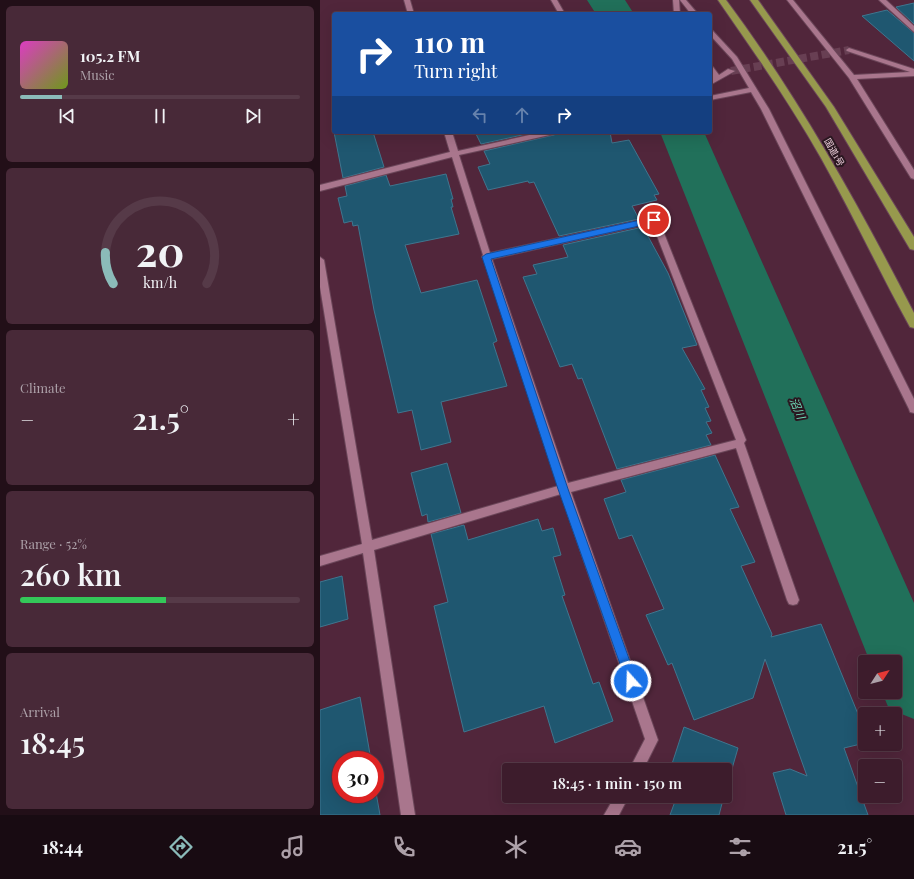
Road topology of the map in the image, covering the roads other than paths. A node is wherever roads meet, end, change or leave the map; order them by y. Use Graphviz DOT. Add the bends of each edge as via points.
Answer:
graph roads {
  1 [pos="407,0"];
  2 [pos="554,0"];
  3 [pos="676,0"];
  4 [pos="683,0"];
  5 [pos="722,0"];
  6 [pos="754,0"];
  7 [pos="790,0"];
  8 [pos="882,0"];
  9 [pos="410,12"];
  10 [pos="561,12"];
  11 [pos="677,12"];
  12 [pos="693,12"];
  13 [pos="914,30"];
  14 [pos="712,32"];
  15 [pos="849,50"];
  16 [pos="731,70"];
  17 [pos="914,71"];
  18 [pos="712,72"];
  19 [pos="914,74"];
  20 [pos="852,77"];
  21 [pos="716,78"];
  22 [pos="712,81"];
  23 [pos="754,90"];
  24 [pos="712,98"];
  25 [pos="449,134"];
  26 [pos="545,134"];
  27 [pos="454,154"];
  28 [pos="914,176"];
  29 [pos="320,188"];
  30 [pos="914,246"];
  31 [pos="486,257"];
  32 [pos="320,260"];
  33 [pos="914,324"];
  34 [pos="914,409"];
  35 [pos="739,443"];
  36 [pos="563,489"];
  37 [pos="368,547"];
  38 [pos="320,561"];
  39 [pos="793,600"];
  40 [pos="640,763"];
  41 [pos="618,803"];
  42 [pos="408,815"];
  43 [pos="611,815"];
  1 -- 9 [label="street"];
  2 -- 10 [label="street"];
  3 -- 11 [label="street"];
  4 -- 12 [label="street"];
  5 -- 33 [label="highway, 国道1号" via="763,57 828,160"];
  6 -- 30 [label="highway, 国道1号" via="830,107"];
  7 -- 20 [label="street"];
  8 -- 13 [label="street"];
  14 -- 23 [label="street" via="734,58"];
  15 -- 17 [label="street"];
  16 -- 21 [label="street"];
  18 -- 21 [label="street"];
  19 -- 20 [label="street"];
  20 -- 28 [label="street"];
  21 -- 22 [label="street"];
  23 -- 24 [label="street"];
  23 -- 34 [label="street"];
  25 -- 27 [label="street"];
  26 -- 27 [label="street"];
  27 -- 29 [label="street"];
  27 -- 31 [label="street"];
  31 -- 35 [label="street" via="654,220 741,440"];
  31 -- 36 [label="street"];
  32 -- 37 [label="street"];
  35 -- 36 [label="street"];
  35 -- 39 [label="street"];
  36 -- 37 [label="street"];
  36 -- 40 [label="street" via="652,740"];
  37 -- 38 [label="street"];
  37 -- 42 [label="street"];
  41 -- 43 [label="street"];
}
